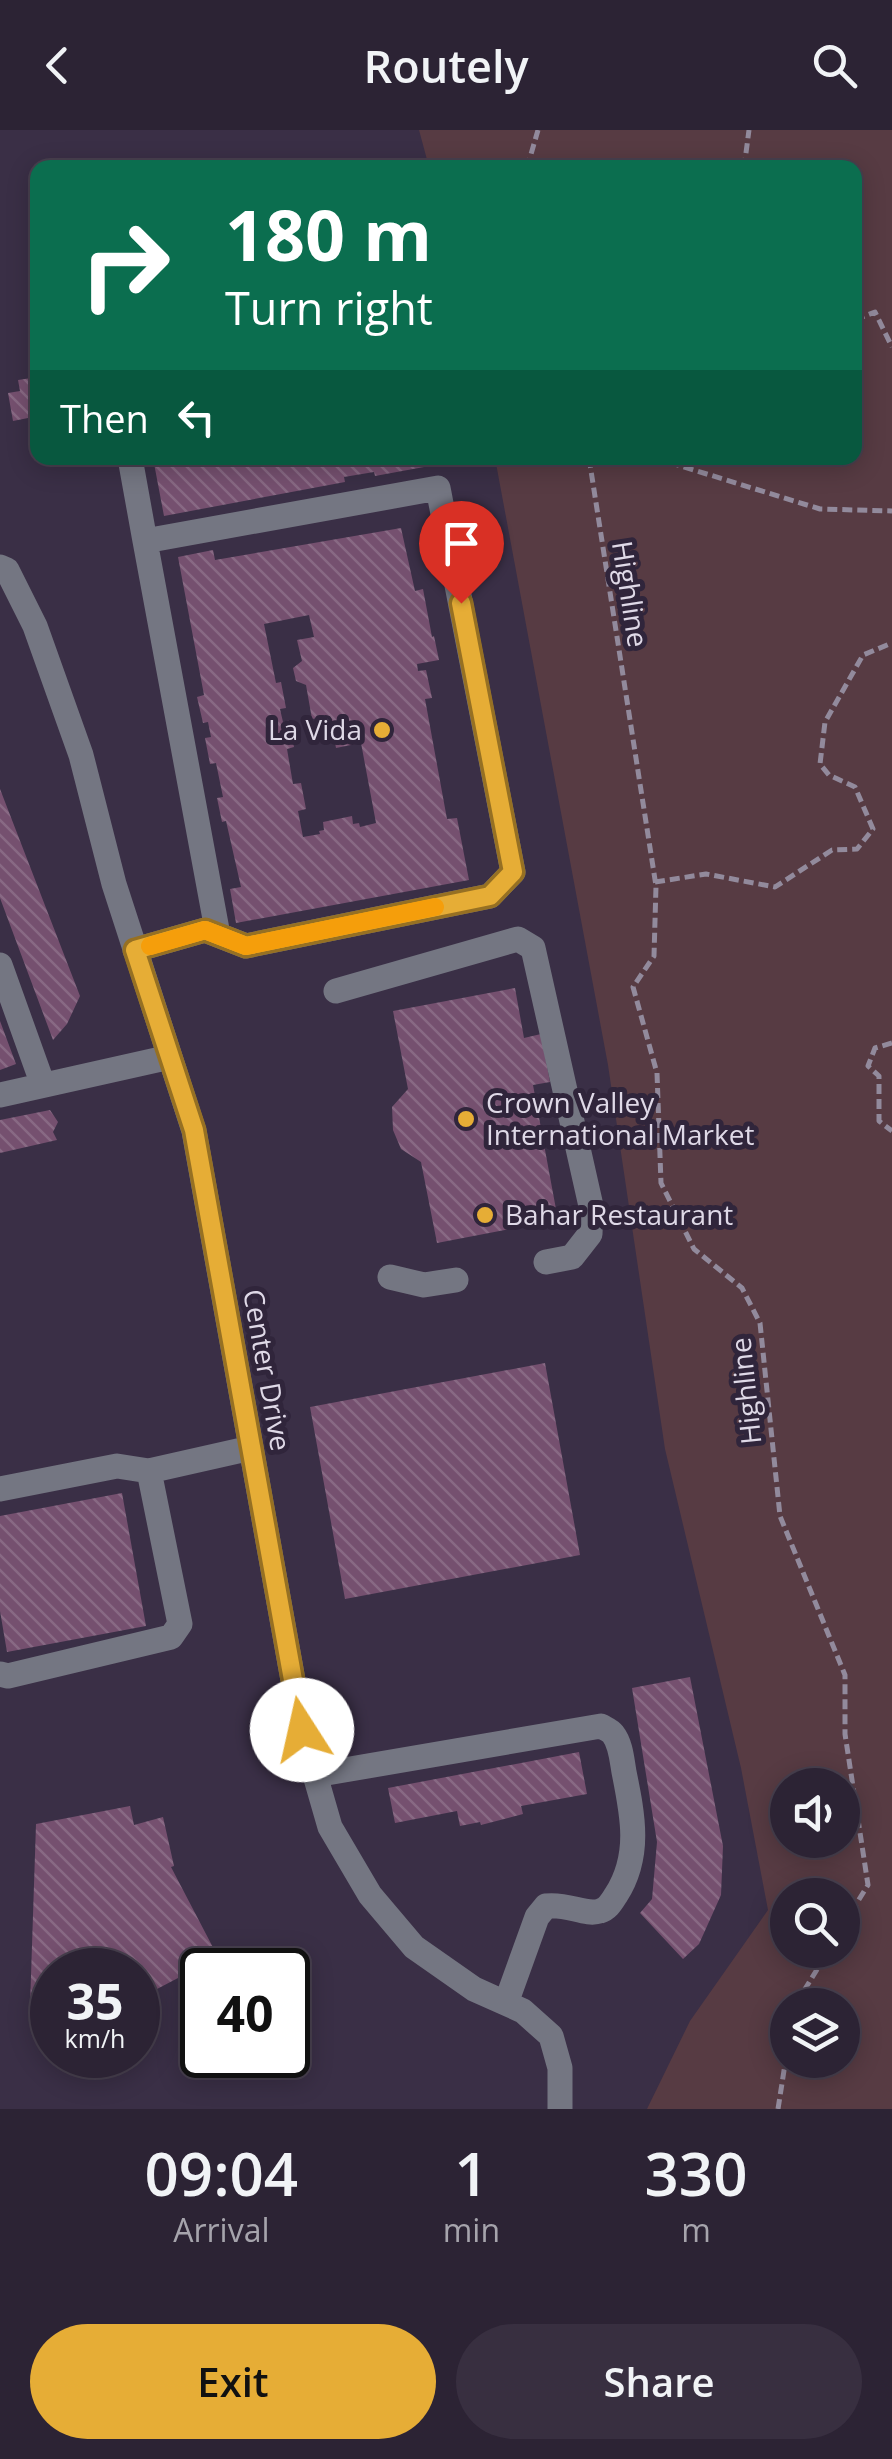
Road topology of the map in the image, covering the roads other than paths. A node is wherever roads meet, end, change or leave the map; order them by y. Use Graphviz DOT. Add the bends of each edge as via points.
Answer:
graph roads {
  1 [pos="131,465"];
  2 [pos="145,542"];
  3 [pos="0,567"];
  4 [pos="218,935"];
  5 [pos="135,950"];
  6 [pos="0,965"];
  7 [pos="336,991"];
  8 [pos="170,1057"];
  9 [pos="43,1085"];
  10 [pos="0,1095"];
  11 [pos="546,1262"];
  12 [pos="390,1277"];
  13 [pos="456,1280"];
  14 [pos="251,1448"];
  15 [pos="149,1471"];
  16 [pos="0,1489"];
  17 [pos="0,1674"];
  18 [pos="315,1775"];
  19 [pos="506,2003"];
  20 [pos="560,2109"];
  1 -- 2 [label="street"];
  2 -- 4 [label="street"];
  2 -- 4 [label="street" via="438,488 513,872 490,896 246,946"];
  3 -- 5 [label="street, Center Drive" via="35,626 82,755"];
  4 -- 5 [label="street" via="205,930"];
  5 -- 8 [label="street, Center Drive"];
  6 -- 9 [label="street"];
  7 -- 11 [label="street" via="518,939 533,948 591,1206 590,1234 572,1257"];
  8 -- 9 [label="street"];
  8 -- 14 [label="street, Center Drive" via="194,1130"];
  9 -- 10 [label="street"];
  12 -- 13 [label="street" via="424,1285"];
  14 -- 15 [label="street"];
  14 -- 18 [label="street, Center Drive"];
  15 -- 16 [label="street" via="117,1466"];
  15 -- 17 [label="street" via="180,1624 171,1637"];
  18 -- 19 [label="street, Center Drive" via="330,1827 370,1895 414,1947"];
  18 -- 19 [label="street" via="600,1726 612,1732 631,1806 628,1876 600,1911 546,1906"];
  19 -- 20 [label="street, Center Drive" via="551,2036 560,2068"];
}
